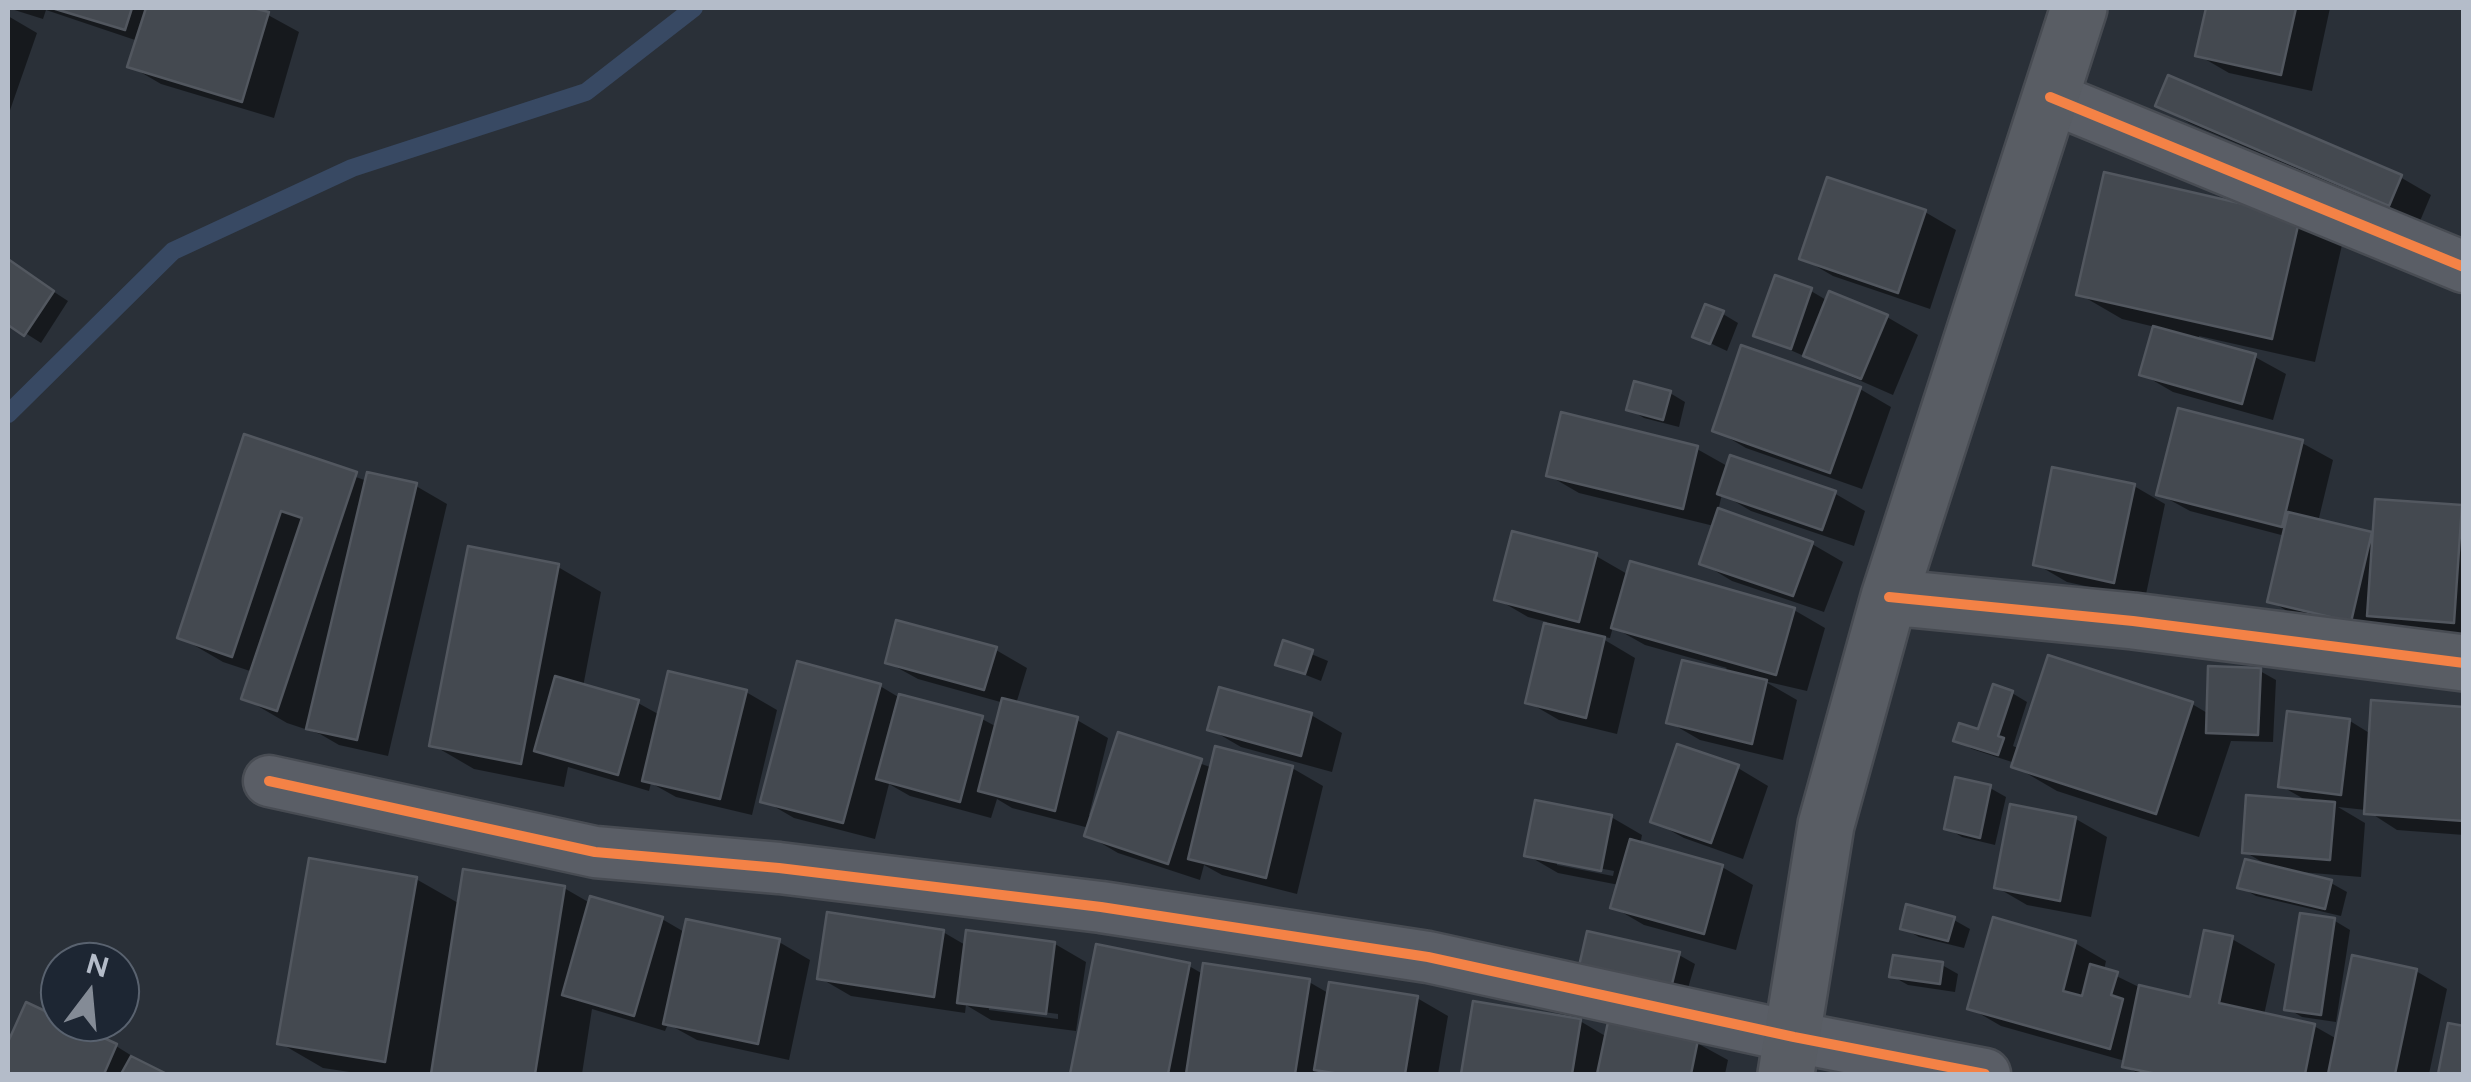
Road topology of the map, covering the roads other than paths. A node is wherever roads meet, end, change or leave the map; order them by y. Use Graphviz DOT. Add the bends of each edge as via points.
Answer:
graph roads {
  1 [pos="2079,8"];
  2 [pos="2050,97"];
  3 [pos="2464,268"];
  4 [pos="1889,597"];
  5 [pos="2464,663"];
  6 [pos="270,781"];
  7 [pos="1790,1056"];
  8 [pos="1985,1074"];
  1 -- 2 [label="main road"];
  2 -- 3 [label="street"];
  2 -- 4 [label="main road"];
  4 -- 5 [label="main road"];
  4 -- 7 [label="main road" via="1826,825"];
  6 -- 7 [label="street" via="594,852 1102,908 1428,957"];
  7 -- 8 [label="street"];
}
